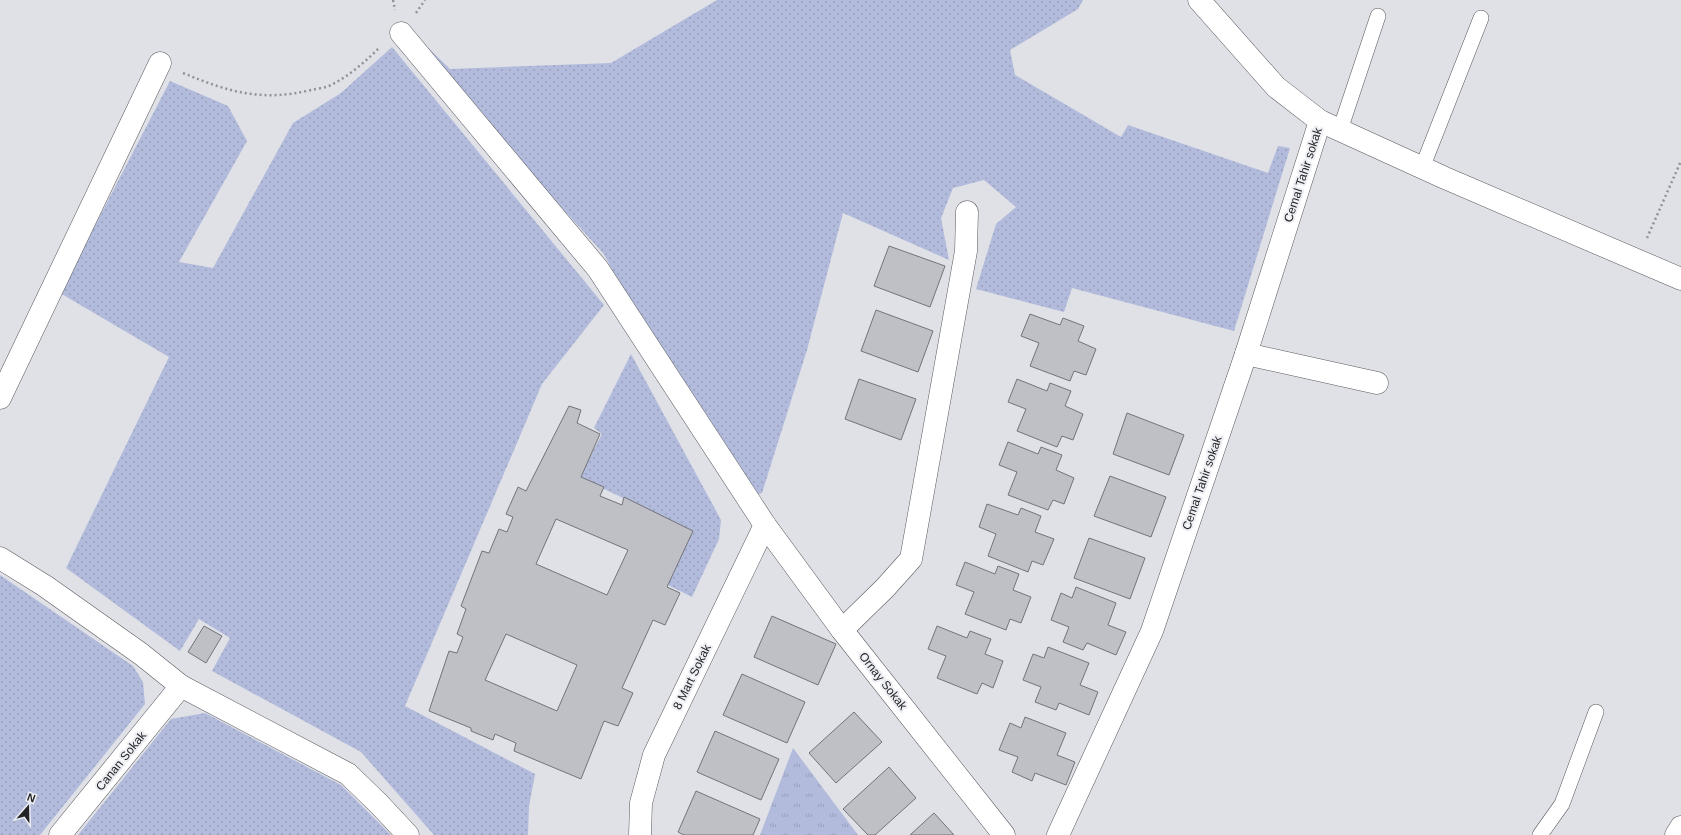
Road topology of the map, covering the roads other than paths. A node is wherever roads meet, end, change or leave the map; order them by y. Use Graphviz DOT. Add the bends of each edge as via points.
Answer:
graph roads {
  1 [pos="1199,0"];
  2 [pos="1378,16"];
  3 [pos="1481,18"];
  4 [pos="402,33"];
  5 [pos="160,64"];
  6 [pos="1320,121"];
  7 [pos="1340,130"];
  8 [pos="1422,168"];
  9 [pos="967,212"];
  10 [pos="1681,279"];
  11 [pos="1246,354"];
  12 [pos="1377,383"];
  13 [pos="0,398"];
  14 [pos="765,525"];
  15 [pos="0,558"];
  16 [pos="842,630"];
  17 [pos="181,686"];
  18 [pos="1596,712"];
  19 [pos="1681,827"];
  20 [pos="60,835"];
  21 [pos="408,835"];
  22 [pos="640,835"];
  23 [pos="1004,835"];
  24 [pos="1058,835"];
  25 [pos="1540,835"];
  26 [pos="1676,835"];
  1 -- 6 [label="street" via="1276,87"];
  2 -- 7 [label="lane"];
  3 -- 8 [label="lane"];
  4 -- 14 [label="street, Ornay Sokak" via="598,269"];
  5 -- 13 [label="street"];
  6 -- 7 [label="street"];
  6 -- 11 [label="street, Cemal Tahir sokak"];
  7 -- 8 [label="street"];
  8 -- 10 [label="street"];
  9 -- 16 [label="street" via="966,251 911,559"];
  11 -- 12 [label="street"];
  11 -- 24 [label="street, Cemal Tahir sokak" via="1152,631"];
  14 -- 16 [label="street, Ornay Sokak"];
  14 -- 22 [label="street, 8 Mart Sokak" via="654,755 641,803"];
  15 -- 17 [label="street" via="45,586 141,654"];
  16 -- 23 [label="street, Ornay Sokak"];
  17 -- 20 [label="street, Canan Sokak"];
  17 -- 21 [label="street" via="348,774"];
  18 -- 25 [label="lane" via="1562,804"];
  19 -- 26 [label="street"];
}
